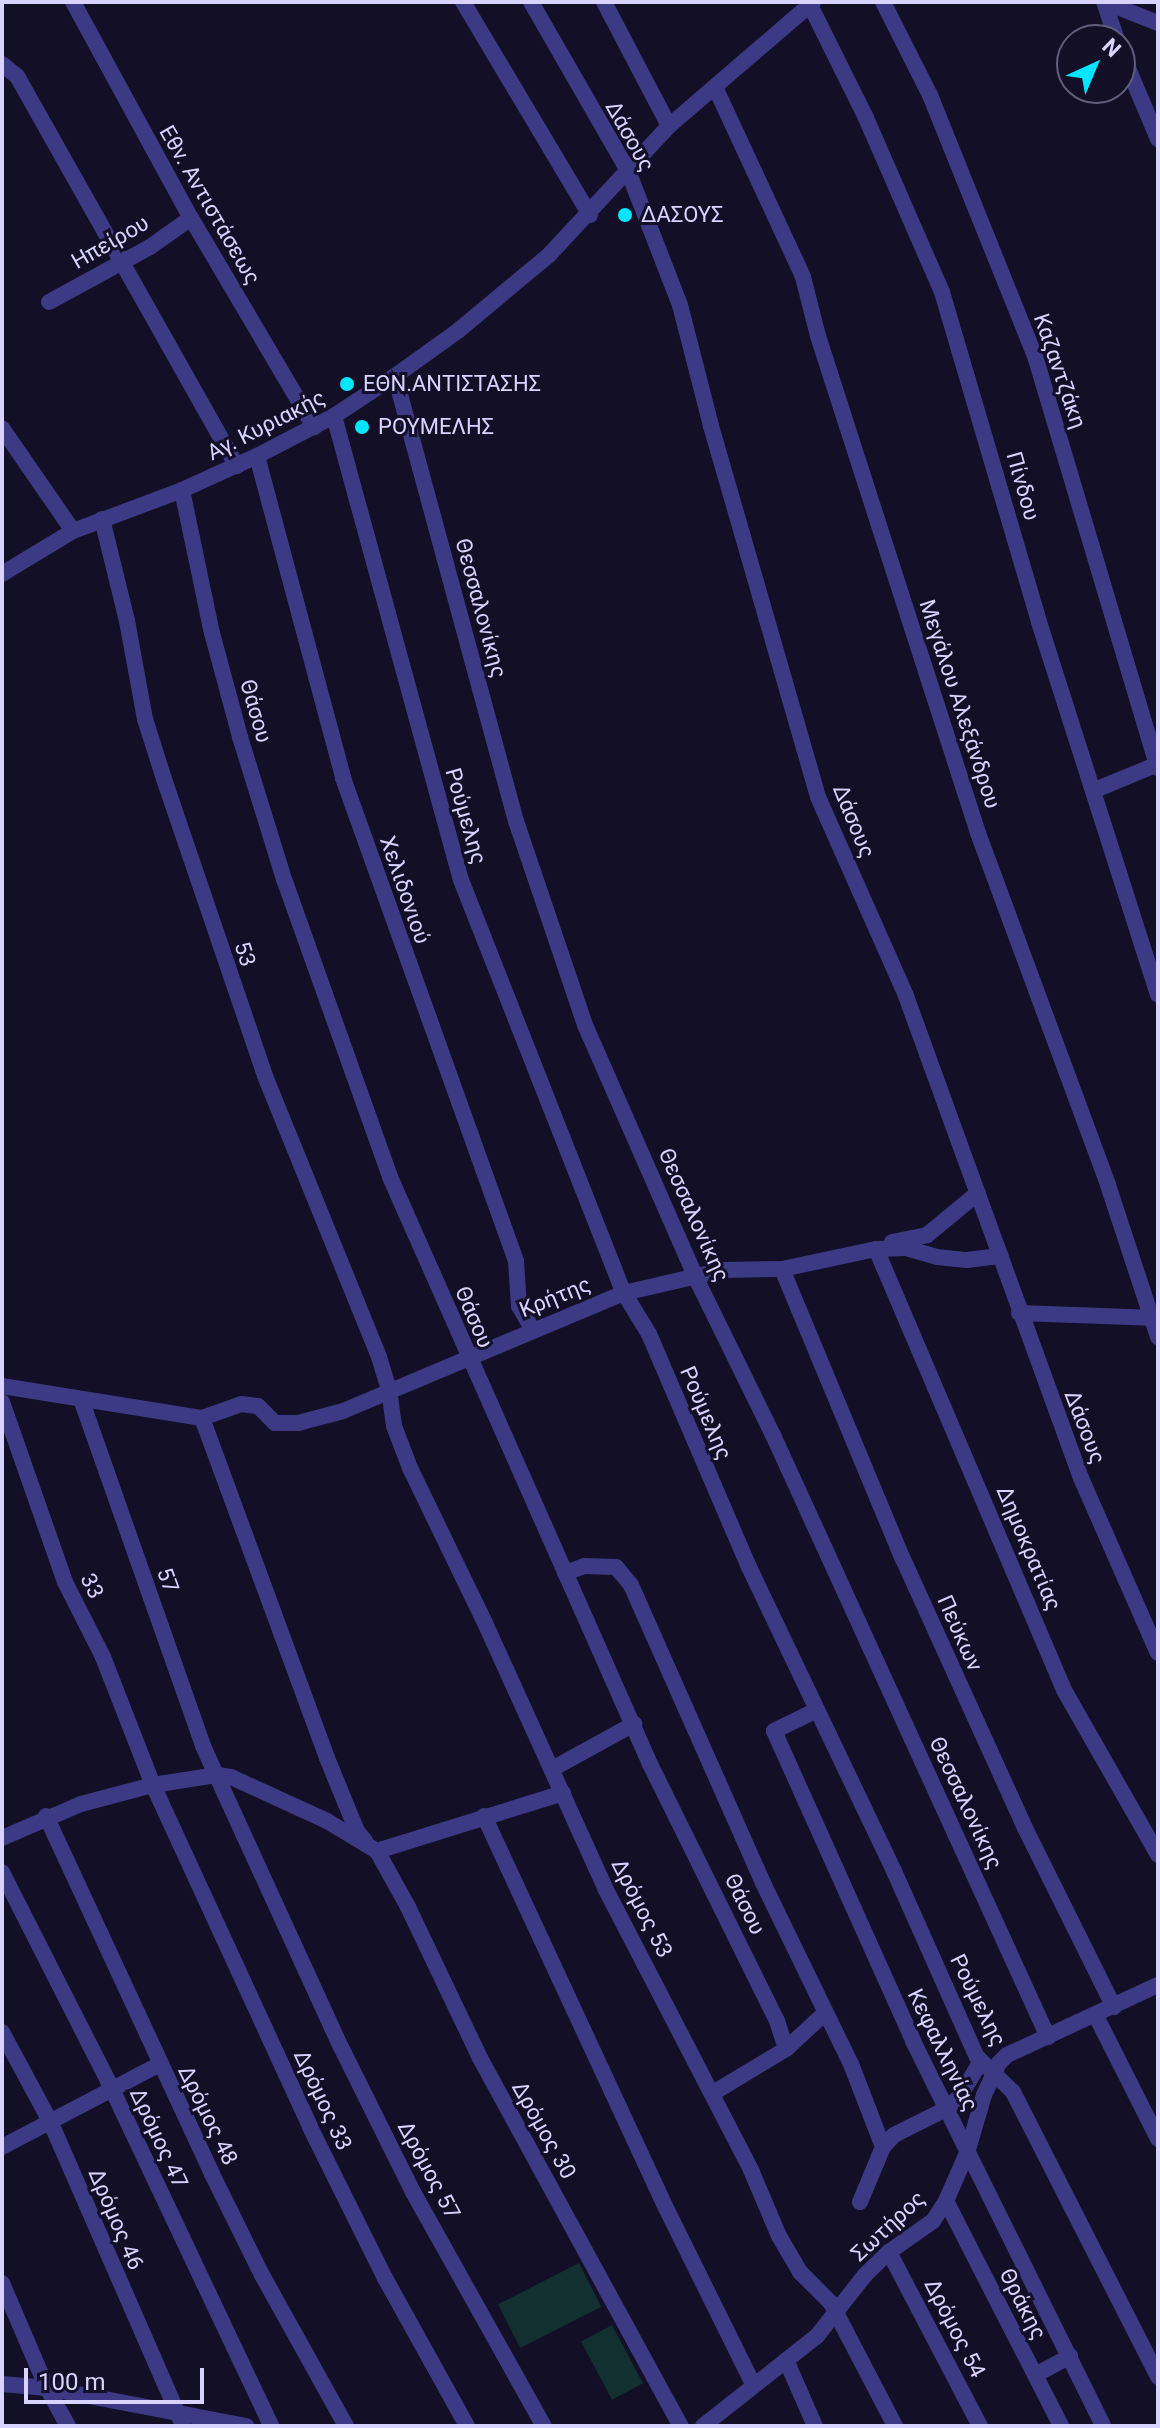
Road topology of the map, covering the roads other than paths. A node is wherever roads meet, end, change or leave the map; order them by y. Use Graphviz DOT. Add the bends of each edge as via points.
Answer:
graph roads {
  1 [pos="73,2"];
  2 [pos="463,2"];
  3 [pos="531,2"];
  4 [pos="604,2"];
  5 [pos="883,2"];
  6 [pos="1104,2"];
  7 [pos="811,3"];
  8 [pos="1158,23"];
  9 [pos="1112,24"];
  10 [pos="2,64"];
  11 [pos="715,87"];
  12 [pos="1136,87"];
  13 [pos="669,126"];
  14 [pos="1158,139"];
  15 [pos="628,171"];
  16 [pos="590,215"];
  17 [pos="191,218"];
  18 [pos="122,262"];
  19 [pos="49,302"];
  20 [pos="395,376"];
  21 [pos="334,416"];
  22 [pos="314,427"];
  23 [pos="2,428"];
  24 [pos="257,456"];
  25 [pos="237,466"];
  26 [pos="182,490"];
  27 [pos="102,519"];
  28 [pos="73,531"];
  29 [pos="2,574"];
  30 [pos="1158,765"];
  31 [pos="1095,790"];
  32 [pos="1158,994"];
  33 [pos="978,1193"];
  34 [pos="876,1249"];
  35 [pos="1001,1256"];
  36 [pos="782,1269"];
  37 [pos="695,1276"];
  38 [pos="624,1293"];
  39 [pos="1019,1313"];
  40 [pos="1154,1318"];
  41 [pos="533,1330"];
  42 [pos="1158,1337"];
  43 [pos="466,1357"];
  44 [pos="2,1386"];
  45 [pos="389,1390"];
  46 [pos="81,1399"];
  47 [pos="2,1402"];
  48 [pos="202,1418"];
  49 [pos="565,1573"];
  50 [pos="1158,1653"];
  51 [pos="817,1710"];
  52 [pos="634,1724"];
  53 [pos="552,1769"];
  54 [pos="217,1775"];
  55 [pos="153,1785"];
  56 [pos="563,1793"];
  57 [pos="46,1816"];
  58 [pos="484,1816"];
  59 [pos="2,1838"];
  60 [pos="373,1848"];
  61 [pos="1158,1855"];
  62 [pos="2,1872"];
  63 [pos="288,1928"];
  64 [pos="1158,1985"];
  65 [pos="1114,2007"];
  66 [pos="825,2013"];
  67 [pos="1096,2016"];
  68 [pos="2,2032"];
  69 [pos="1048,2037"];
  70 [pos="786,2049"];
  71 [pos="160,2064"];
  72 [pos="987,2066"];
  73 [pos="112,2089"];
  74 [pos="713,2093"];
  75 [pos="948,2108"];
  76 [pos="50,2121"];
  77 [pos="1158,2139"];
  78 [pos="2,2147"];
  79 [pos="883,2147"];
  80 [pos="967,2153"];
  81 [pos="946,2201"];
  82 [pos="860,2202"];
  83 [pos="889,2252"];
  84 [pos="2,2283"];
  85 [pos="836,2314"];
  86 [pos="1070,2356"];
  87 [pos="786,2360"];
  88 [pos="1035,2375"];
  89 [pos="1158,2377"];
  90 [pos="2,2384"];
  91 [pos="753,2384"];
  92 [pos="47,2388"];
  93 [pos="179,2419"];
  94 [pos="722,2420"];
  95 [pos="68,2426"];
  96 [pos="246,2426"];
  97 [pos="271,2426"];
  98 [pos="346,2426"];
  99 [pos="467,2426"];
  100 [pos="544,2426"];
  101 [pos="681,2426"];
  102 [pos="703,2426"];
  103 [pos="815,2426"];
  104 [pos="895,2426"];
  105 [pos="980,2426"];
  106 [pos="1061,2426"];
  107 [pos="1103,2426"];
  1 -- 17 [label="street, Εθν. Αντιστάσεως"];
  2 -- 16 [label="street"];
  3 -- 15 [label="street, Δάσους"];
  4 -- 13 [label="street"];
  5 -- 30 [label="street, Καζαντζάκη" via="941,122 1035,356"];
  6 -- 8 [label="street"];
  6 -- 9 [label="street"];
  7 -- 11 [label="street, Αγ. Κυριακής"];
  7 -- 31 [label="street, Πίνδου" via="942,292 1039,622"];
  10 -- 18 [label="street" via="17,76"];
  11 -- 13 [label="street, Αγ. Κυριακής"];
  11 -- 40 [label="street, Μεγάλου Αλεξάνδρου" via="803,277 978,833"];
  12 -- 14 [label="street"];
  13 -- 15 [label="street, Αγ. Κυριακής"];
  15 -- 16 [label="street, Αγ. Κυριακής"];
  15 -- 33 [label="street, Δάσους" via="680,305 818,797 906,996"];
  16 -- 20 [label="street, Αγ. Κυριακής" via="538,265"];
  17 -- 18 [label="street, Ηπείρου"];
  17 -- 22 [label="street, Εθν. Αντιστάσεως"];
  18 -- 19 [label="street, Ηπείρου"];
  18 -- 25 [label="street"];
  20 -- 21 [label="street, Αγ. Κυριακής"];
  20 -- 37 [label="street, Θεσσαλονίκης" via="520,836 585,1025"];
  21 -- 22 [label="street, Αγ. Κυριακής"];
  21 -- 38 [label="street, Ρούμελης" via="461,880"];
  22 -- 24 [label="street, Αγ. Κυριακής"];
  23 -- 28 [label="street"];
  24 -- 25 [label="street, Αγ. Κυριακής"];
  24 -- 41 [label="street, Χελιδονιού" via="343,778 516,1261 519,1306"];
  25 -- 26 [label="street, Αγ. Κυριακής"];
  26 -- 27 [label="street, Αγ. Κυριακής"];
  26 -- 43 [label="street, Θάσου" via="212,633 284,879 390,1177"];
  27 -- 28 [label="street, Αγ. Κυριακής"];
  27 -- 45 [label="street, 53" via="145,719 227,971"];
  28 -- 29 [label="street, Αγ. Κυριακής"];
  30 -- 31 [label="street"];
  31 -- 32 [label="street, Πίνδου"];
  33 -- 34 [label="street" via="927,1235"];
  33 -- 35 [label="street, Δάσους"];
  34 -- 35 [label="street, Κρήτης" via="906,1248 967,1260"];
  34 -- 36 [label="street, Κρήτης"];
  34 -- 61 [label="street, Δημοκρατίας" via="1064,1690"];
  35 -- 39 [label="street, Δάσους"];
  36 -- 37 [label="street, Κρήτης"];
  36 -- 65 [label="street, Πεύκων" via="903,1559 1025,1828"];
  37 -- 38 [label="street, Κρήτης"];
  37 -- 69 [label="street, Θεσσαλονίκης" via="780,1449"];
  38 -- 41 [label="street, Κρήτης"];
  38 -- 51 [label="street, Ρούμελης" via="649,1334"];
  39 -- 40 [label="street"];
  39 -- 50 [label="street, Δάσους" via="1081,1478"];
  40 -- 42 [label="street, Μεγάλου Αλεξάνδρου"];
  41 -- 43 [label="street, Κρήτης"];
  43 -- 45 [label="street, Κρήτης"];
  43 -- 49 [label="street, Θάσου"];
  44 -- 46 [label="street, Κρήτης"];
  45 -- 48 [label="street, Κρήτης" via="343,1411 298,1423 275,1423 258,1406 241,1404"];
  45 -- 53 [label="street, Δρόμος 53" via="392,1418 410,1468"];
  46 -- 48 [label="street, Κρήτης"];
  46 -- 54 [label="street, 57"];
  47 -- 55 [label="street, 33" via="65,1582 103,1657"];
  48 -- 60 [label="street, Δρόμος 30" via="327,1758 357,1831"];
  49 -- 52 [label="street, Θάσου"];
  49 -- 66 [label="street" via="601,1565 625,1574"];
  51 -- 72 [label="street, Ρούμελης"];
  51 -- 75 [label="street, Κεφαλληνίας" via="774,1731 862,1932"];
  52 -- 53 [label="street"];
  52 -- 70 [label="street, Θάσου"];
  53 -- 56 [label="street, Δρόμος 53"];
  54 -- 55 [label="street"];
  54 -- 60 [label="street" via="231,1777"];
  54 -- 63 [label="street, 57"];
  55 -- 57 [label="street"];
  55 -- 99 [label="street, Δρόμος 33" via="310,2127"];
  56 -- 58 [label="street"];
  56 -- 74 [label="street, Δρόμος 53" via="605,1888"];
  57 -- 59 [label="street"];
  57 -- 71 [label="street, Δρόμος 48"];
  58 -- 60 [label="street"];
  58 -- 91 [label="street"];
  60 -- 101 [label="street, Δρόμος 30" via="408,1907 480,2058"];
  62 -- 73 [label="street, Δρόμος 47"];
  63 -- 100 [label="street, Δρόμος 57" via="413,2192"];
  64 -- 65 [label="street"];
  65 -- 67 [label="street"];
  66 -- 70 [label="street"];
  66 -- 79 [label="street"];
  67 -- 69 [label="street"];
  67 -- 77 [label="street"];
  68 -- 76 [label="street, Δρόμος 46"];
  69 -- 72 [label="street"];
  70 -- 74 [label="street"];
  71 -- 73 [label="street"];
  71 -- 98 [label="street, Δρόμος 48" via="262,2275"];
  72 -- 75 [label="street"];
  72 -- 80 [label="street, Σωτήρος"];
  72 -- 89 [label="street, Ρούμελης" via="1013,2092"];
  73 -- 76 [label="street"];
  73 -- 97 [label="street, Δρόμος 47"];
  74 -- 85 [label="street, Δρόμος 53" via="779,2236 800,2272 825,2294"];
  75 -- 79 [label="street" via="894,2135"];
  75 -- 80 [label="street, Κεφαλληνίας"];
  76 -- 78 [label="street"];
  76 -- 93 [label="street, Δρόμος 46"];
  79 -- 82 [label="street"];
  80 -- 81 [label="street, Σωτήρος"];
  80 -- 86 [label="street, Κεφαλληνίας"];
  81 -- 83 [label="street, Σωτήρος" via="933,2221"];
  81 -- 88 [label="street, Θράκης"];
  83 -- 85 [label="street, Σωτήρος"];
  83 -- 105 [label="street, Δρόμος 54"];
  84 -- 92 [label="street"];
  85 -- 87 [label="street, Σωτήρος"];
  85 -- 104 [label="street, Δρόμος 53"];
  86 -- 88 [label="street"];
  86 -- 107 [label="street, Κεφαλληνίας"];
  87 -- 91 [label="street, Σωτήρος"];
  87 -- 103 [label="street"];
  88 -- 106 [label="street, Θράκης"];
  90 -- 92 [label="street"];
  91 -- 94 [label="street, Σωτήρος"];
  92 -- 93 [label="street"];
  92 -- 95 [label="street"];
  93 -- 96 [label="street"];
  94 -- 102 [label="street, Σωτήρος"];
}
